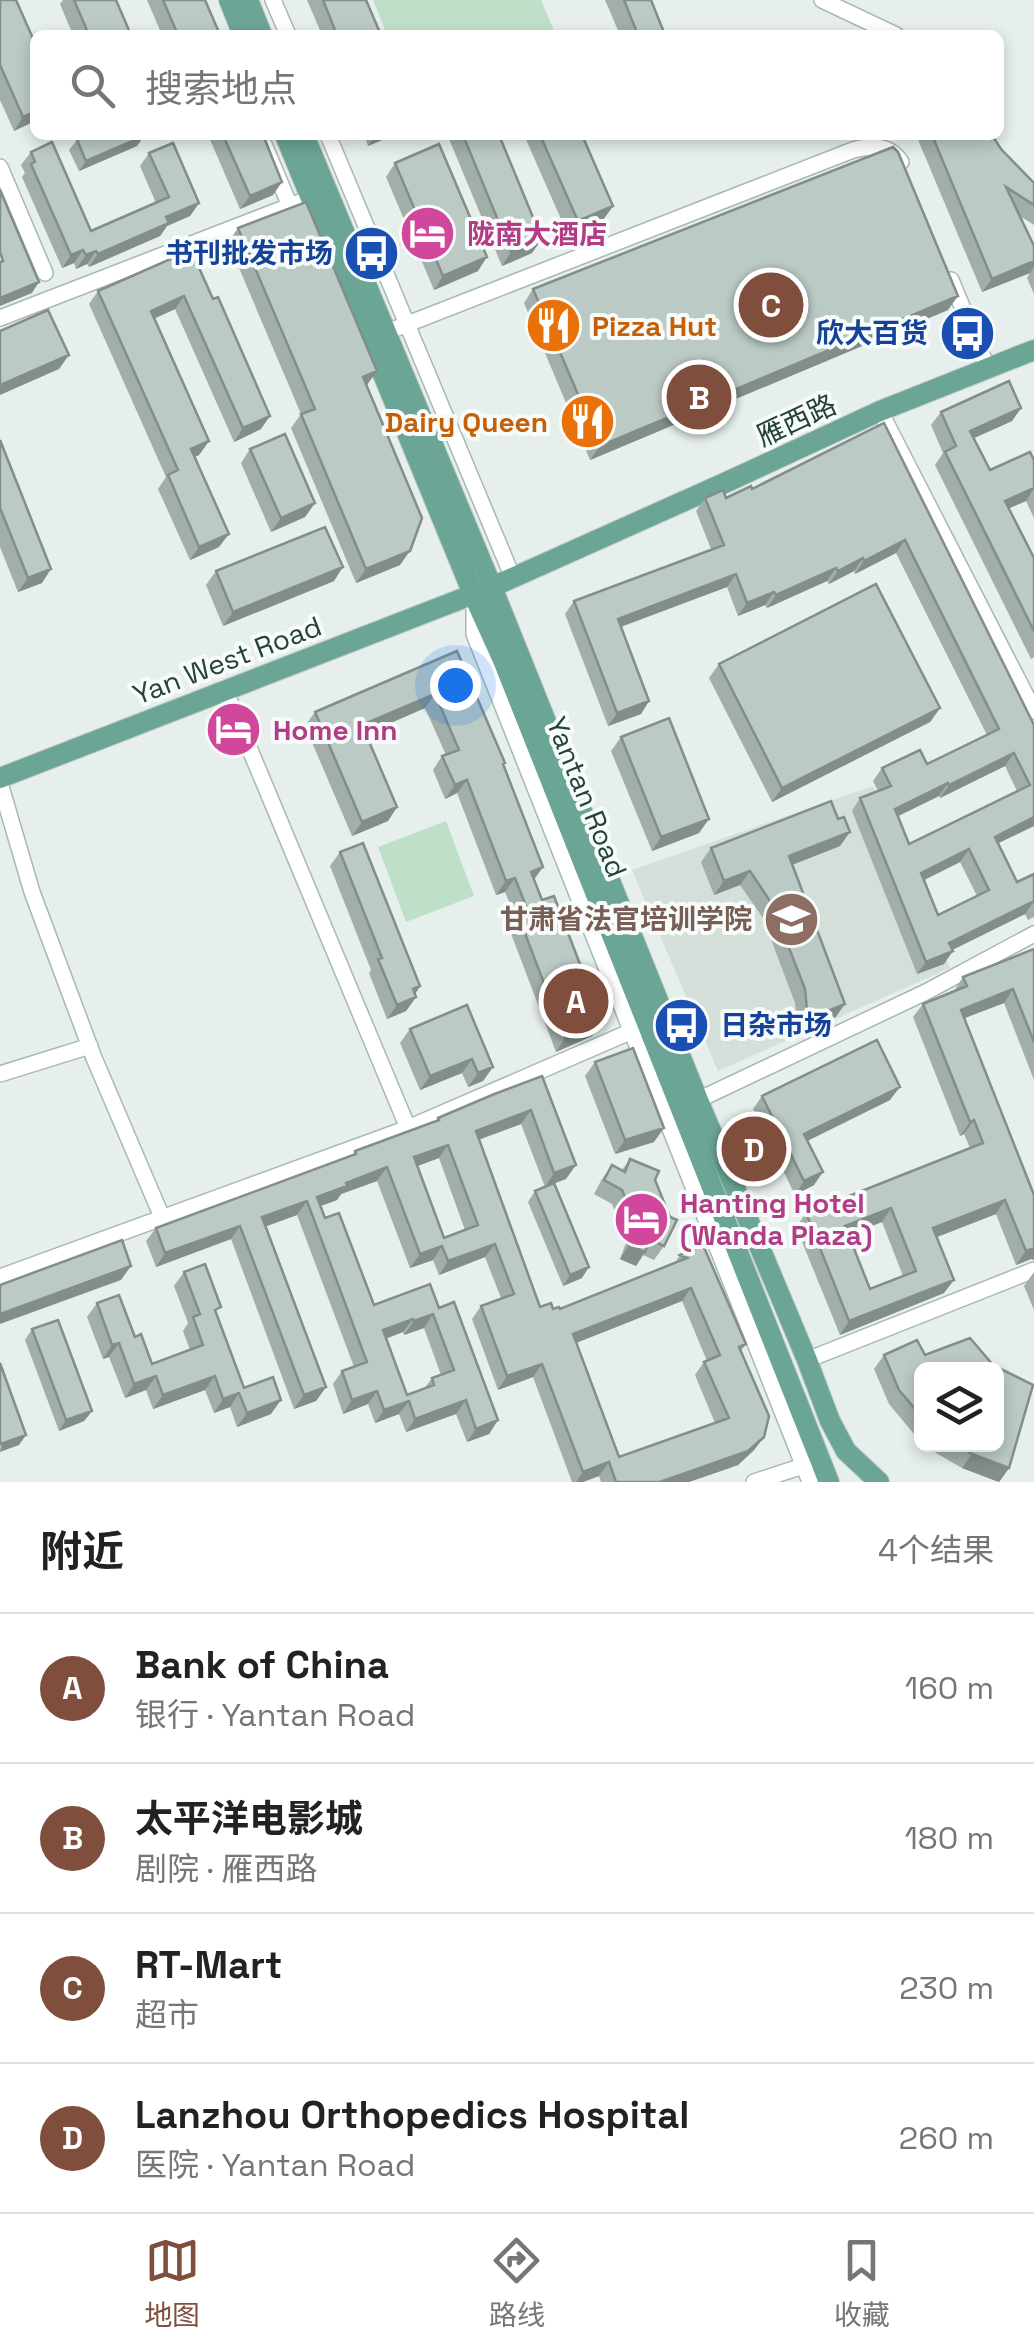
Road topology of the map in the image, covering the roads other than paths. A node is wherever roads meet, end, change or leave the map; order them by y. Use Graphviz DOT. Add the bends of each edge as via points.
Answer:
graph roads {
  1 [pos="229,0"];
  2 [pos="248,0"];
  3 [pos="273,0"];
  4 [pos="822,0"];
  5 [pos="241,30"];
  6 [pos="260,30"];
  7 [pos="286,30"];
  8 [pos="885,30"];
  9 [pos="262,140"];
  10 [pos="288,140"];
  11 [pos="305,140"];
  12 [pos="330,140"];
  13 [pos="0,167"];
  14 [pos="912,185"];
  15 [pos="319,194"];
  16 [pos="290,206"];
  17 [pos="941,256"];
  18 [pos="45,273"];
  19 [pos="0,318"];
  20 [pos="397,329"];
  21 [pos="1034,350"];
  22 [pos="988,369"];
  23 [pos="880,411"];
  24 [pos="513,578"];
  25 [pos="483,590"];
  26 [pos="225,690"];
  27 [pos="1034,711"];
  28 [pos="0,781"];
  29 [pos="1034,934"];
  30 [pos="649,1024"];
  31 [pos="90,1046"];
  32 [pos="0,1074"];
  33 [pos="698,1100"];
  34 [pos="408,1128"];
  35 [pos="162,1218"];
  36 [pos="1034,1270"];
  37 [pos="0,1277"];
  38 [pos="807,1360"];
  39 [pos="812,1463"];
  40 [pos="754,1482"];
  41 [pos="810,1482"];
  42 [pos="829,1482"];
  43 [pos="878,1482"];
  1 -- 5 [label="main road"];
  2 -- 6 [label="main road"];
  3 -- 7 [label="street"];
  4 -- 8 [label="street"];
  9 -- 16 [label="street"];
  10 -- 15 [label="main road, Yantan Road"];
  11 -- 15 [label="main road, Yantan Road"];
  12 -- 20 [label="street, Yantan Road"];
  13 -- 18 [label="street"];
  14 -- 20 [label="street" via="897,155 870,146 853,150"];
  15 -- 16 [label="street"];
  15 -- 20 [label="main road, Yantan Road"];
  15 -- 25 [label="main road, Yantan Road"];
  16 -- 19 [label="street"];
  17 -- 22 [label="street"];
  20 -- 24 [label="street, Yantan Road"];
  20 -- 25 [label="main road, Yantan Road"];
  21 -- 22 [label="main road, 雁西路"];
  22 -- 23 [label="main road, 雁西路"];
  23 -- 24 [label="main road, 雁西路"];
  23 -- 27 [label="street"];
  24 -- 25 [label="main road, 雁西路"];
  25 -- 26 [label="main road, Yan West Road"];
  25 -- 30 [label="main road, Yantan Road" via="503,660"];
  26 -- 28 [label="main road, Yan West Road"];
  26 -- 34 [label="street"];
  28 -- 31 [label="street" via="32,892"];
  29 -- 33 [label="street"];
  30 -- 33 [label="main road, Yantan Road"];
  30 -- 34 [label="street"];
  30 -- 39 [label="main road, Yantan Road"];
  31 -- 32 [label="street"];
  31 -- 35 [label="street"];
  33 -- 38 [label="main road, Yantan Road"];
  34 -- 35 [label="street"];
  35 -- 37 [label="street"];
  36 -- 38 [label="street"];
  38 -- 43 [label="main road, Yantan Road" via="846,1451"];
  39 -- 40 [label="street"];
  39 -- 41 [label="street"];
  39 -- 42 [label="main road, Yantan Road"];
}
